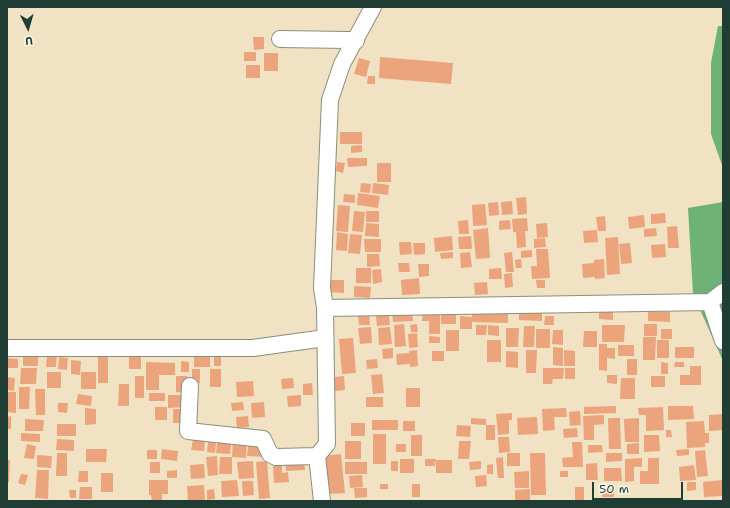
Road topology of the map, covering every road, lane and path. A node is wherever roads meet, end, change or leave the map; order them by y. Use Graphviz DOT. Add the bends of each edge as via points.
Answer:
graph roads {
  1 [pos="373,7"];
  2 [pos="280,39"];
  3 [pos="352,40"];
  4 [pos="723,292"];
  5 [pos="710,302"];
  6 [pos="325,308"];
  7 [pos="325,338"];
  8 [pos="723,341"];
  9 [pos="7,348"];
  10 [pos="190,386"];
  11 [pos="317,456"];
  12 [pos="322,501"];
  1 -- 3 [label="street"];
  2 -- 3 [label="street"];
  3 -- 6 [label="street" via="330,100 322,288"];
  4 -- 5 [label="street"];
  5 -- 6 [label="street"];
  5 -- 8 [label="street"];
  6 -- 7 [label="street"];
  7 -- 9 [label="street" via="253,348"];
  7 -- 11 [label="street" via="327,444"];
  10 -- 11 [label="street" via="188,431 263,439 270,454 276,457"];
  11 -- 12 [label="street"];
}
